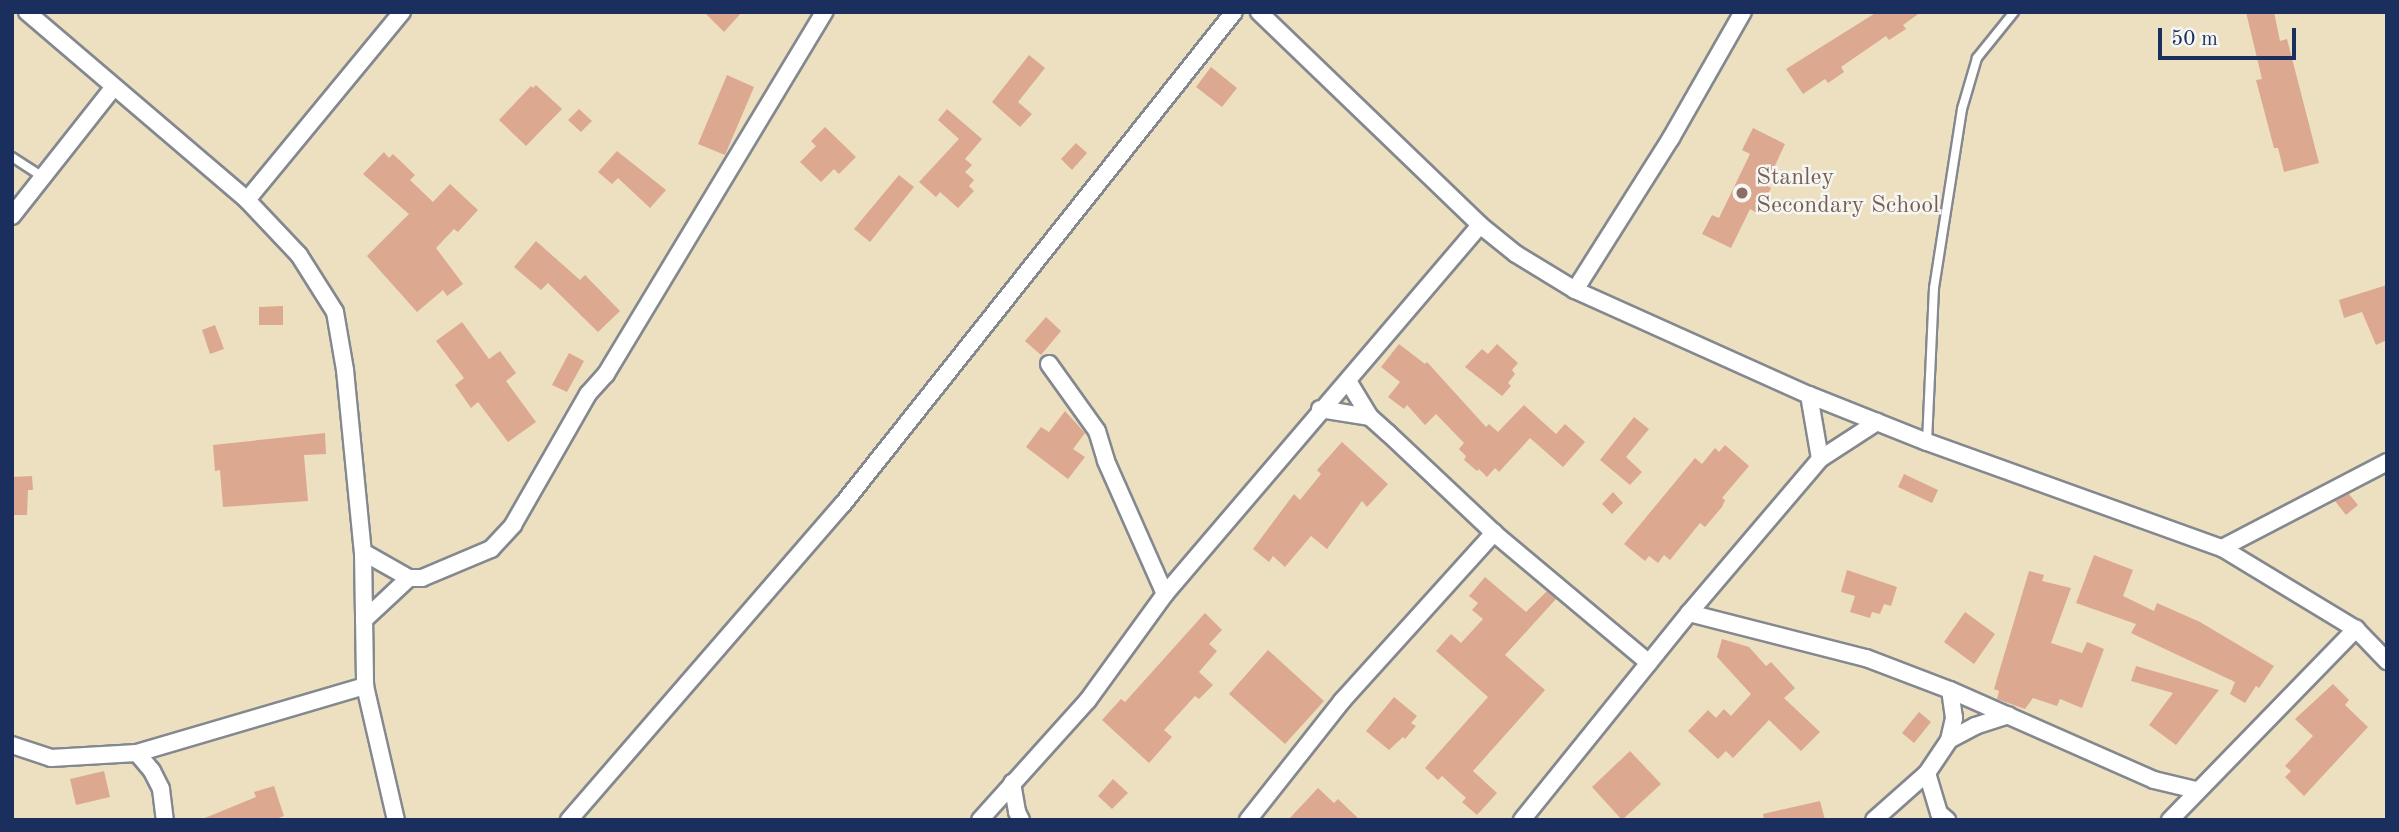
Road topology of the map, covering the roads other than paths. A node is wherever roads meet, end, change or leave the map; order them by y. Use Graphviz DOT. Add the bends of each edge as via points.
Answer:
graph roads {
  1 [pos="27,12"];
  2 [pos="402,12"];
  3 [pos="824,12"];
  4 [pos="1234,12"];
  5 [pos="1259,12"];
  6 [pos="1743,12"];
  7 [pos="2014,12"];
  8 [pos="113,88"];
  9 [pos="12,157"];
  10 [pos="44,178"];
  11 [pos="247,200"];
  12 [pos="12,216"];
  13 [pos="1480,225"];
  14 [pos="1575,290"];
  15 [pos="1049,363"];
  16 [pos="1348,381"];
  17 [pos="1809,395"];
  18 [pos="1320,409"];
  19 [pos="1370,417"];
  20 [pos="1877,422"];
  21 [pos="1927,442"];
  22 [pos="1820,459"];
  23 [pos="2387,462"];
  24 [pos="1494,533"];
  25 [pos="2222,548"];
  26 [pos="363,552"];
  27 [pos="409,578"];
  28 [pos="1166,594"];
  29 [pos="1689,613"];
  30 [pos="364,620"];
  31 [pos="2356,629"];
  32 [pos="2387,662"];
  33 [pos="1649,663"];
  34 [pos="365,686"];
  35 [pos="1950,690"];
  36 [pos="2008,715"];
  37 [pos="1949,740"];
  38 [pos="12,745"];
  39 [pos="136,753"];
  40 [pos="1927,773"];
  41 [pos="1012,783"];
  42 [pos="2196,790"];
  43 [pos="165,820"];
  44 [pos="396,820"];
  45 [pos="569,820"];
  46 [pos="980,820"];
  47 [pos="1021,820"];
  48 [pos="1248,820"];
  49 [pos="1522,820"];
  50 [pos="1874,820"];
  51 [pos="1947,820"];
  52 [pos="2170,820"];
  1 -- 8 [label="street"];
  2 -- 11 [label="street"];
  3 -- 27 [label="street" via="606,374 588,394 513,525 491,549 466,562 422,578"];
  4 -- 45 [label="street" via="844,504"];
  5 -- 13 [label="street"];
  6 -- 14 [label="street" via="1671,138"];
  7 -- 21 [label="lane" via="1977,58 1962,109 1934,288"];
  8 -- 10 [label="street"];
  8 -- 11 [label="street"];
  9 -- 10 [label="lane"];
  10 -- 12 [label="street"];
  11 -- 26 [label="street" via="299,255 335,312"];
  13 -- 14 [label="street" via="1516,254"];
  13 -- 16 [label="street"];
  14 -- 17 [label="street"];
  15 -- 28 [label="street" via="1097,431"];
  16 -- 18 [label="street"];
  16 -- 19 [label="street"];
  17 -- 20 [label="street"];
  17 -- 22 [label="street"];
  18 -- 19 [label="street"];
  18 -- 28 [label="street"];
  19 -- 24 [label="street"];
  20 -- 21 [label="street"];
  20 -- 22 [label="street"];
  21 -- 25 [label="street"];
  22 -- 29 [label="street"];
  23 -- 25 [label="street"];
  24 -- 33 [label="street"];
  24 -- 48 [label="street" via="1342,701"];
  25 -- 31 [label="street"];
  26 -- 27 [label="street"];
  26 -- 30 [label="street"];
  27 -- 30 [label="street"];
  28 -- 41 [label="street" via="1087,700"];
  29 -- 33 [label="street"];
  29 -- 35 [label="street" via="1866,659"];
  30 -- 34 [label="street"];
  31 -- 32 [label="street"];
  31 -- 42 [label="street"];
  33 -- 49 [label="street"];
  34 -- 39 [label="street"];
  34 -- 44 [label="street"];
  35 -- 36 [label="street"];
  35 -- 37 [label="street" via="1954,719"];
  36 -- 37 [label="street"];
  36 -- 42 [label="street" via="2154,780"];
  37 -- 40 [label="street"];
  38 -- 39 [label="street" via="51,758"];
  39 -- 43 [label="street" via="161,789"];
  40 -- 50 [label="street"];
  40 -- 51 [label="street" via="1939,813"];
  41 -- 46 [label="street"];
  41 -- 47 [label="street"];
  42 -- 52 [label="street"];
}
